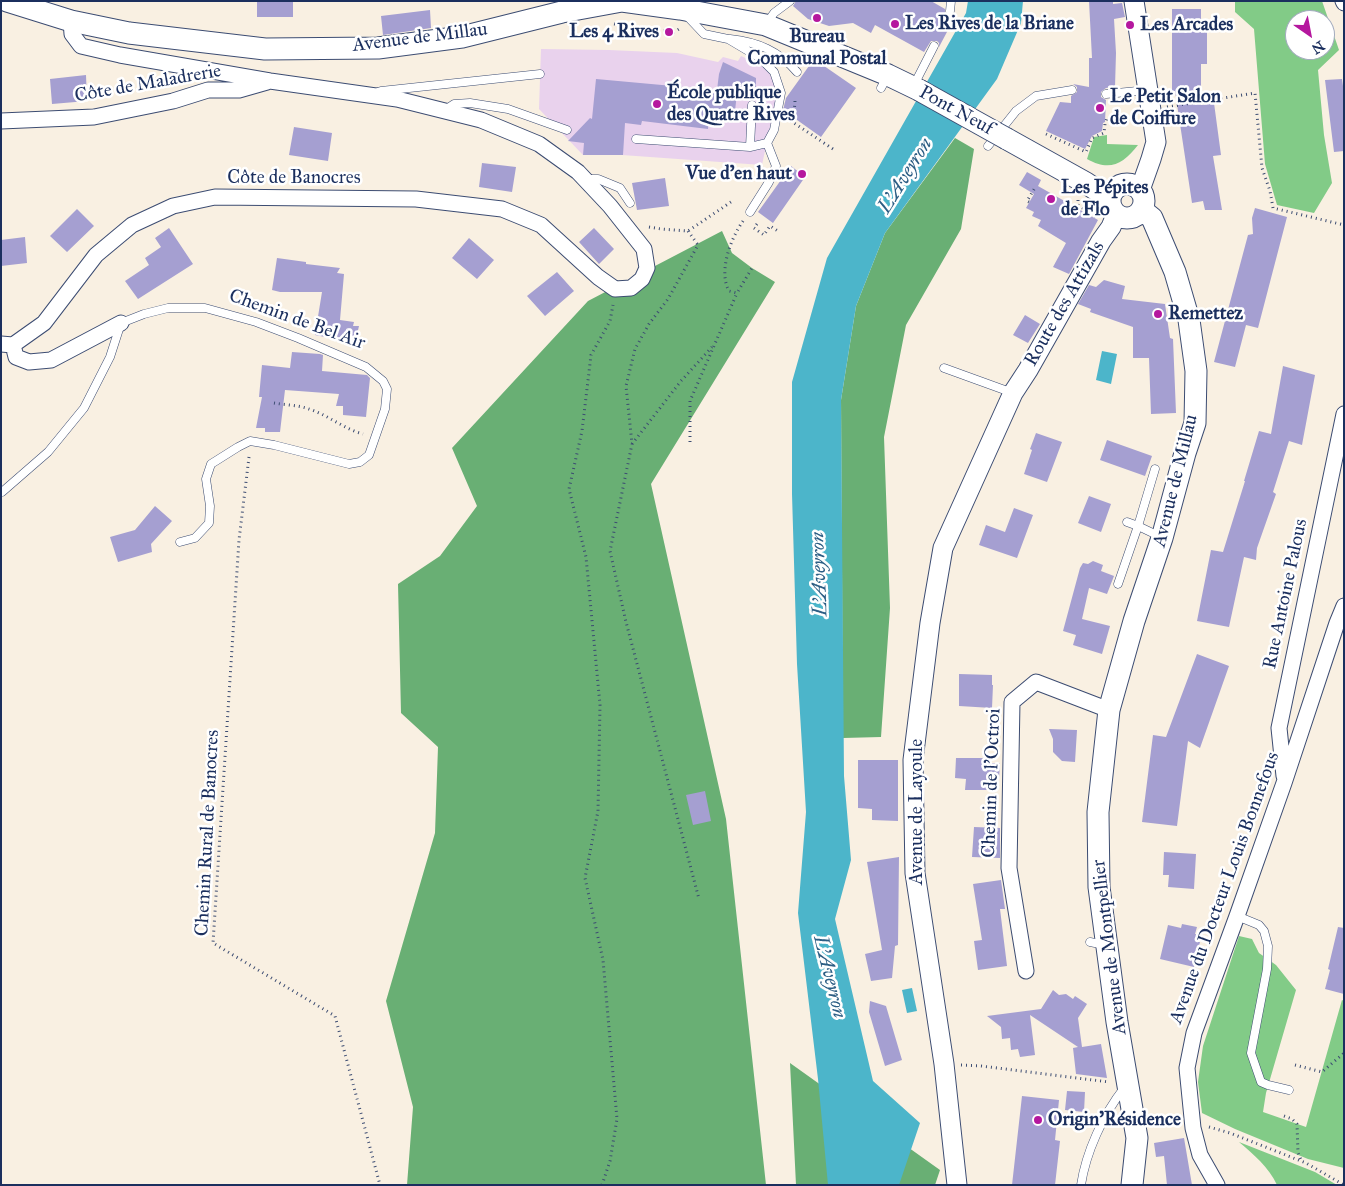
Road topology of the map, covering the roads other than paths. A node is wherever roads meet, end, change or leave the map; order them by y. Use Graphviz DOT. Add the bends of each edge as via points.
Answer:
graph roads {
  1 [pos="7,1"];
  2 [pos="790,1"];
  3 [pos="951,1"];
  4 [pos="1134,1"];
  5 [pos="680,9"];
  6 [pos="950,11"];
  7 [pos="70,21"];
  8 [pos="766,25"];
  9 [pos="728,39"];
  10 [pos="934,46"];
  11 [pos="797,72"];
  12 [pos="540,74"];
  13 [pos="270,81"];
  14 [pos="901,85"];
  15 [pos="1072,90"];
  16 [pos="1148,90"];
  17 [pos="1106,94"];
  18 [pos="372,95"];
  19 [pos="752,106"];
  20 [pos="444,110"];
  21 [pos="1,121"];
  22 [pos="567,130"];
  23 [pos="636,139"];
  24 [pos="998,142"];
  25 [pos="767,143"];
  26 [pos="750,147"];
  27 [pos="585,179"];
  28 [pos="1123,202"];
  29 [pos="630,203"];
  30 [pos="750,212"];
  31 [pos="121,323"];
  32 [pos="7,344"];
  33 [pos="944,368"];
  34 [pos="1013,393"];
  35 [pos="1344,414"];
  36 [pos="1155,470"];
  37 [pos="2,492"];
  38 [pos="1127,522"];
  39 [pos="1138,526"];
  40 [pos="1162,538"];
  41 [pos="180,542"];
  42 [pos="1118,584"];
  43 [pos="1344,606"];
  44 [pos="1134,621"];
  45 [pos="1109,710"];
  46 [pos="1284,783"];
  47 [pos="1237,916"];
  48 [pos="1026,971"];
  49 [pos="1120,1083"];
  50 [pos="1289,1090"];
  51 [pos="957,1185"];
  52 [pos="1080,1185"];
  53 [pos="1132,1185"];
  54 [pos="1217,1185"];
  1 -- 7 [label="main road, Avenue de Millau"];
  2 -- 8 [label="lane" via="774,12"];
  3 -- 6 [label="lane"];
  4 -- 16 [label="street, Route des Attizals"];
  5 -- 7 [label="main road, Avenue de Millau" via="622,1 462,37 378,48 264,49 130,33"];
  5 -- 8 [label="main road, Avenue de Millau"];
  5 -- 9 [label="lane" via="704,34"];
  7 -- 13 [label="street" via="72,34 81,46"];
  8 -- 14 [label="main road, Avenue de Millau"];
  9 -- 11 [label="lane" via="748,41 773,51"];
  9 -- 25 [label="lane" via="760,58 774,72 781,93 774,130"];
  10 -- 14 [label="lane"];
  12 -- 18 [label="lane" via="381,90"];
  13 -- 18 [label="street"];
  13 -- 21 [label="street, Côte de Maladrerie" via="239,90 208,90 173,101 94,117"];
  14 -- 24 [label="main road, Pont Neuf, bridge"];
  15 -- 24 [label="lane" via="1036,96 1016,111"];
  16 -- 17 [label="lane"];
  16 -- 28 [label="street, Route des Attizals" via="1156,142 1151,159"];
  18 -- 20 [label="street"];
  19 -- 26 [label="lane"];
  20 -- 22 [label="lane" via="454,104 470,103 508,109"];
  20 -- 27 [label="street" via="481,120 538,144"];
  23 -- 26 [label="lane"];
  24 -- 28 [label="main road, Avenue de Millau" via="1082,191"];
  25 -- 26 [label="lane"];
  25 -- 30 [label="lane" via="776,166"];
  27 -- 29 [label="lane" via="598,178 620,188"];
  27 -- 32 [label="street, Côte de Banocres" via="644,249 647,268 642,279 631,288 615,289 541,226 502,210 416,199 215,197 173,206 132,225 96,255 44,323"];
  28 -- 34 [label="street, Route des Attizals"];
  28 -- 40 [label="main road, Avenue de Millau" via="1166,251 1189,320 1196,371 1195,423"];
  31 -- 32 [label="street, Chemin de Bel Air" via="51,360 29,362 16,357"];
  31 -- 37 [label="lane" via="110,357 84,408 48,452"];
  31 -- 41 [label="lane, Chemin de Bel Air" via="168,308 205,308 256,322 366,367 383,381 387,389 385,409 369,455 360,462 350,464 250,441 211,464 206,479 209,523 195,538"];
  33 -- 34 [label="lane"];
  34 -- 51 [label="street, Avenue de Layoule" via="943,548 913,760 915,873 944,1064"];
  35 -- 46 [label="street, Rue Antoine Palous" via="1279,728"];
  36 -- 39 [label="lane"];
  38 -- 39 [label="lane"];
  39 -- 40 [label="lane"];
  39 -- 42 [label="lane"];
  40 -- 44 [label="main road, Avenue de Millau"];
  43 -- 46 [label="street, Avenue du Docteur Louis Bonnefous"];
  44 -- 45 [label="main road, Avenue de Montpellier"];
  45 -- 48 [label="street, Chemin de l'Octroi" via="1036,682 1012,702 1009,868"];
  45 -- 49 [label="main road, Avenue de Montpellier" via="1098,812 1096,886 1099,944 1117,1022"];
  46 -- 47 [label="street, Avenue du Docteur Louis Bonnefous"];
  47 -- 50 [label="lane" via="1260,925 1268,946 1267,969 1251,1053 1261,1082"];
  47 -- 54 [label="street, Avenue du Docteur Louis Bonnefous" via="1194,1033 1187,1068 1193,1128 1200,1155"];
  49 -- 52 [label="lane" via="1122,1090 1104,1118 1083,1167"];
  49 -- 53 [label="main road, Avenue de Montpellier" via="1137,1138"];
}
